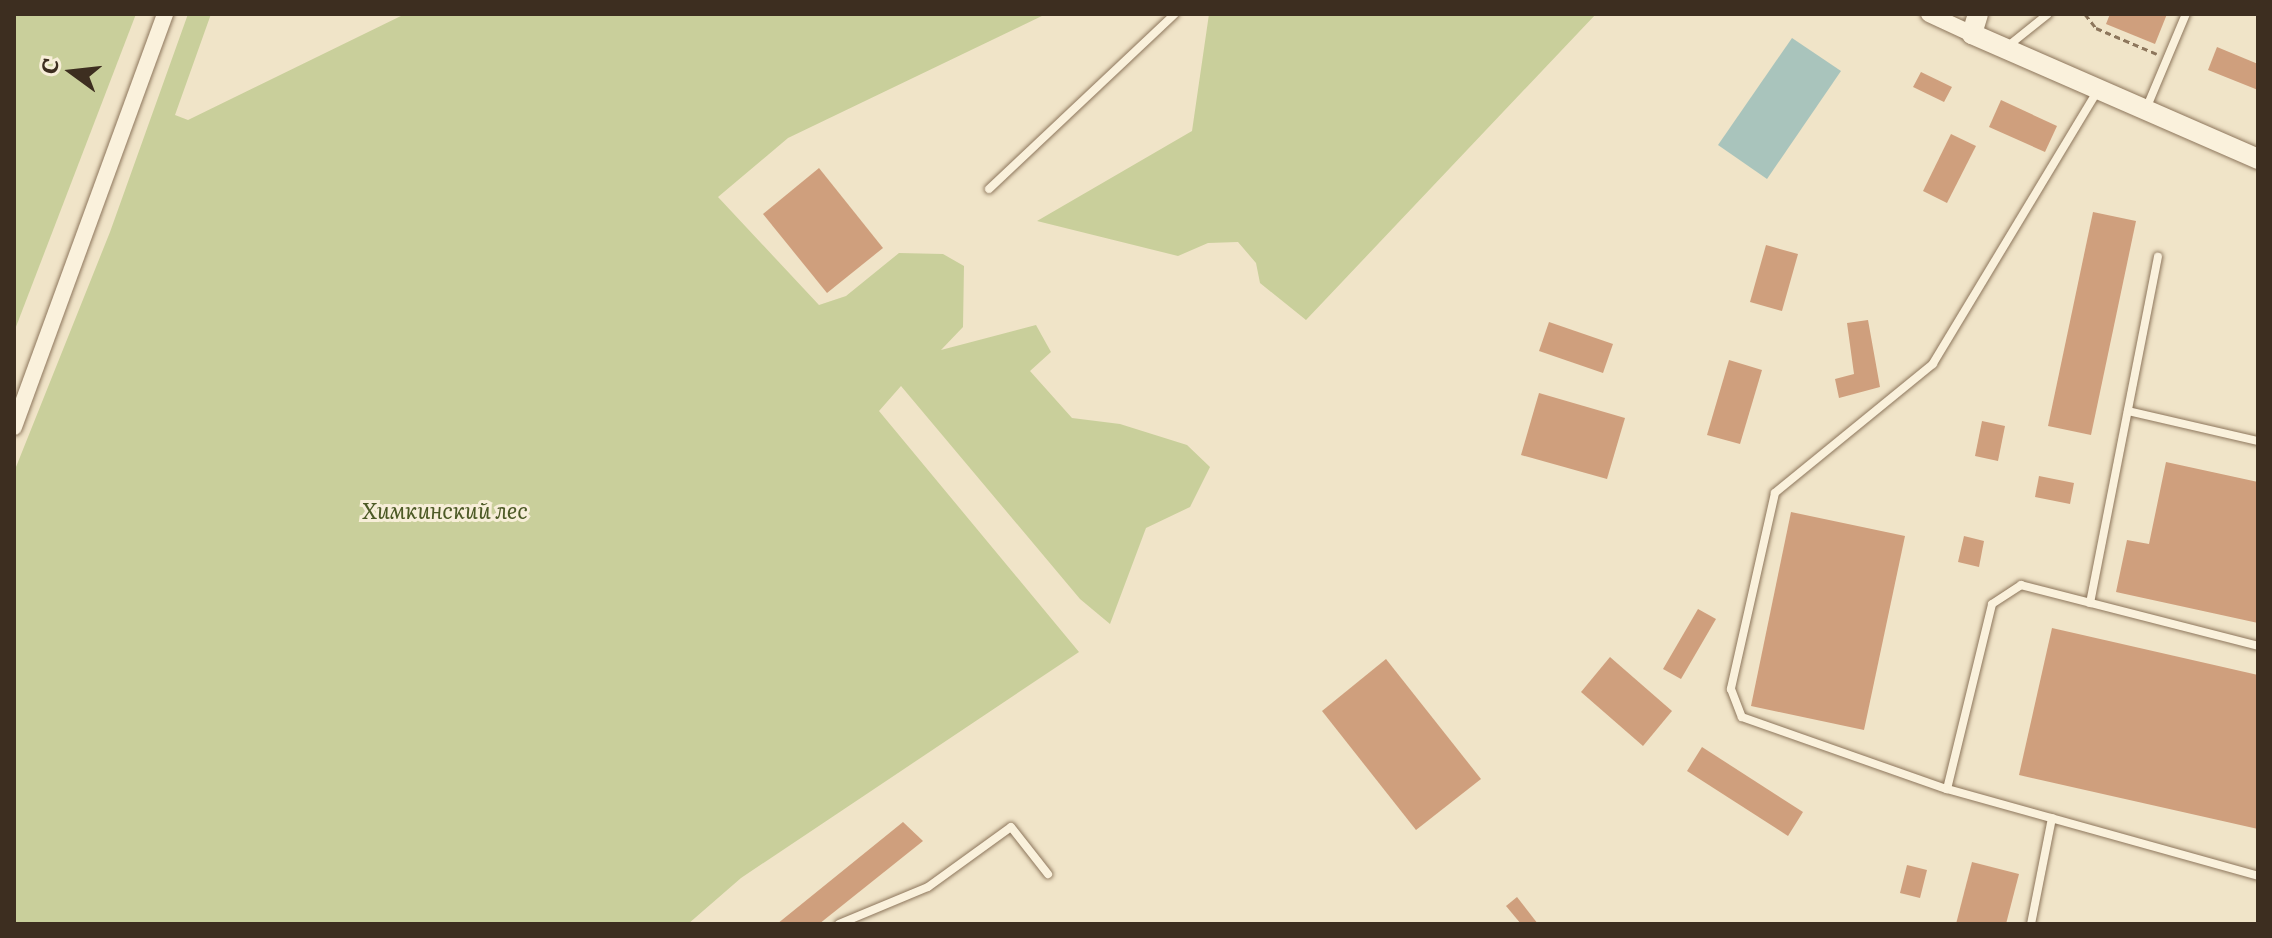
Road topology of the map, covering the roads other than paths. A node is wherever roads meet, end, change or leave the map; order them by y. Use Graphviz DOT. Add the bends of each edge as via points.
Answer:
graph roads {
  1 [pos="165,14"];
  2 [pos="1175,14"];
  3 [pos="1929,14"];
  4 [pos="2048,14"];
  5 [pos="2186,14"];
  6 [pos="1975,24"];
  7 [pos="2005,48"];
  8 [pos="2099,89"];
  9 [pos="2146,110"];
  10 [pos="2258,159"];
  11 [pos="989,189"];
  12 [pos="2158,257"];
  13 [pos="2128,411"];
  14 [pos="14,427"];
  15 [pos="2258,441"];
  16 [pos="2090,603"];
  17 [pos="2258,646"];
  18 [pos="1947,789"];
  19 [pos="2052,818"];
  20 [pos="1048,874"];
  21 [pos="2258,876"];
  22 [pos="839,924"];
  23 [pos="2031,924"];
  1 -- 14 [label="street"];
  2 -- 11 [label="lane"];
  3 -- 6 [label="street"];
  4 -- 7 [label="lane"];
  5 -- 9 [label="lane"];
  6 -- 7 [label="street"];
  7 -- 8 [label="street"];
  8 -- 9 [label="street"];
  8 -- 18 [label="lane" via="1933,364 1775,493 1731,689 1742,717"];
  9 -- 10 [label="street"];
  12 -- 13 [label="lane"];
  13 -- 15 [label="lane"];
  13 -- 16 [label="lane"];
  16 -- 17 [label="lane"];
  16 -- 18 [label="lane" via="2021,585 1992,604"];
  18 -- 19 [label="lane"];
  19 -- 21 [label="lane"];
  19 -- 23 [label="lane"];
  20 -- 22 [label="lane" via="1011,827 928,887"];
}
